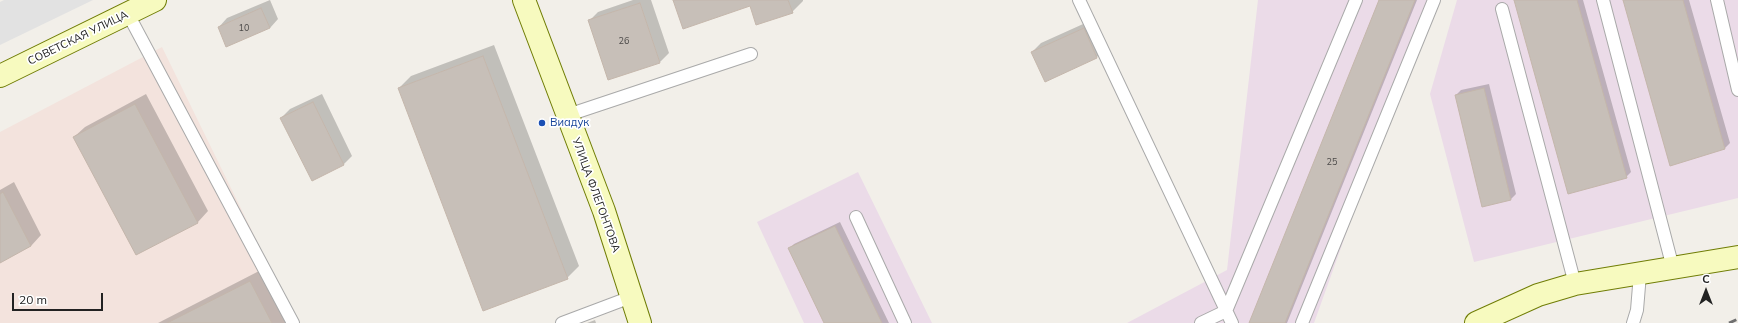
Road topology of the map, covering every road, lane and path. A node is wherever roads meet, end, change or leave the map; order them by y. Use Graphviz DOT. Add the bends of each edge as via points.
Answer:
graph roads {
  1 [pos="155,0"];
  2 [pos="524,0"];
  3 [pos="1079,0"];
  4 [pos="1356,0"];
  5 [pos="1434,0"];
  6 [pos="1604,0"];
  7 [pos="1716,0"];
  8 [pos="1502,9"];
  9 [pos="128,14"];
  10 [pos="751,54"];
  11 [pos="0,76"];
  12 [pos="1738,90"];
  13 [pos="568,116"];
  14 [pos="856,217"];
  15 [pos="1738,257"];
  16 [pos="1673,268"];
  17 [pos="1640,274"];
  18 [pos="1575,284"];
  19 [pos="631,297"];
  20 [pos="1226,311"];
  21 [pos="293,323"];
  22 [pos="562,323"];
  23 [pos="640,323"];
  24 [pos="904,323"];
  25 [pos="1201,323"];
  26 [pos="1232,323"];
  27 [pos="1302,323"];
  28 [pos="1476,323"];
  29 [pos="1633,323"];
  1 -- 9 [label="main road, СОВЕТСКАЯ УЛИЦА"];
  2 -- 13 [label="main road, УЛИЦА ФЛЕГОНТОВА"];
  3 -- 20 [label="lane"];
  4 -- 20 [label="lane"];
  5 -- 27 [label="lane"];
  6 -- 16 [label="lane"];
  7 -- 12 [label="lane"];
  8 -- 18 [label="lane"];
  9 -- 11 [label="main road, СОВЕТСКАЯ УЛИЦА"];
  9 -- 21 [label="lane"];
  10 -- 13 [label="lane"];
  13 -- 19 [label="main road, УЛИЦА ФЛЕГОНТОВА" via="604,211"];
  14 -- 24 [label="lane"];
  15 -- 16 [label="main road"];
  16 -- 17 [label="main road"];
  17 -- 18 [label="main road"];
  17 -- 29 [label="lane" via="1637,310"];
  18 -- 28 [label="main road" via="1538,295"];
  19 -- 22 [label="lane"];
  19 -- 23 [label="main road, УЛИЦА ФЛЕГОНТОВА"];
  20 -- 25 [label="lane"];
  20 -- 26 [label="lane"];
}
